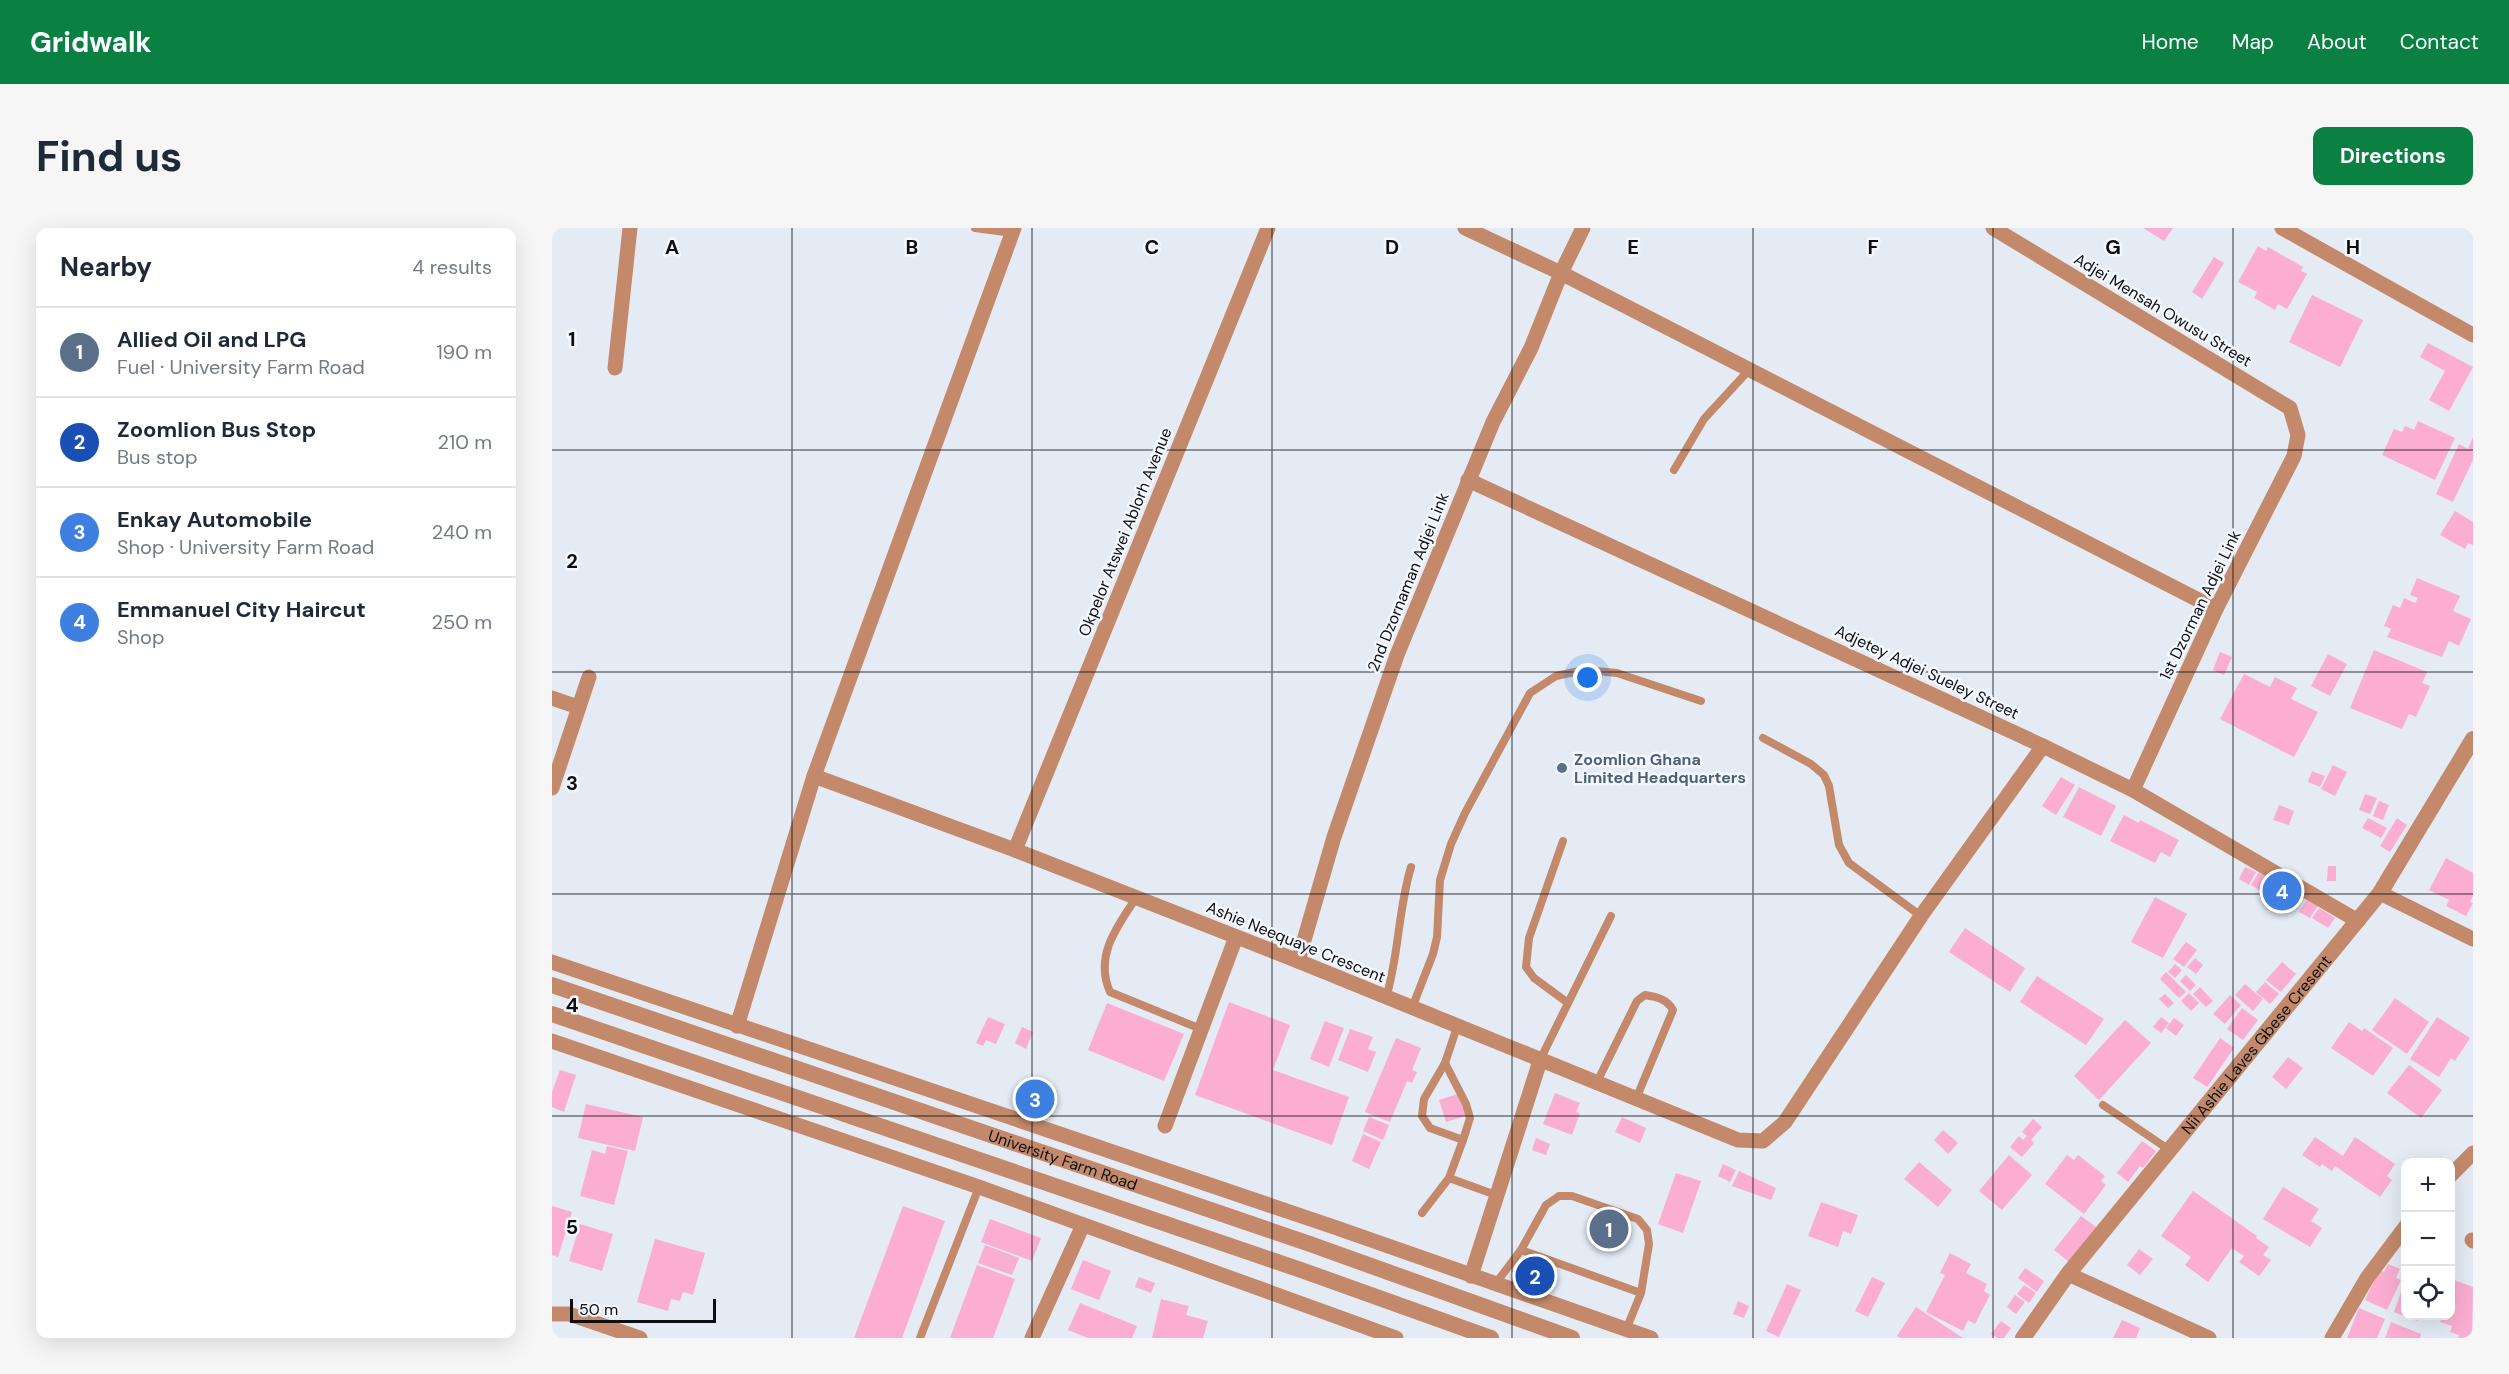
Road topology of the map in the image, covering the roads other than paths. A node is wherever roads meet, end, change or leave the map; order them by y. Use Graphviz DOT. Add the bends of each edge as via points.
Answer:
graph roads {
  1 [pos="630,228"];
  2 [pos="975,228"];
  3 [pos="1268,228"];
  4 [pos="1465,228"];
  5 [pos="1583,228"];
  6 [pos="1993,228"];
  7 [pos="2282,228"];
  8 [pos="1014,231"];
  9 [pos="1561,273"];
  10 [pos="2473,335"];
  11 [pos="615,368"];
  12 [pos="1749,369"];
  13 [pos="2298,435"];
  14 [pos="1674,470"];
  15 [pos="1468,480"];
  16 [pos="2216,609"];
  17 [pos="589,676"];
  18 [pos="552,698"];
  19 [pos="1701,701"];
  20 [pos="578,707"];
  21 [pos="1763,738"];
  22 [pos="2472,742"];
  23 [pos="2043,746"];
  24 [pos="814,776"];
  25 [pos="552,788"];
  26 [pos="2133,790"];
  27 [pos="1563,841"];
  28 [pos="1015,850"];
  29 [pos="1412,867"];
  30 [pos="2380,893"];
  31 [pos="1136,898"];
  32 [pos="1611,916"];
  33 [pos="1921,916"];
  34 [pos="2358,921"];
  35 [pos="1236,937"];
  36 [pos="2473,939"];
  37 [pos="1298,961"];
  38 [pos="552,962"];
  39 [pos="552,986"];
  40 [pos="1386,998"];
  41 [pos="1568,1004"];
  42 [pos="1413,1008"];
  43 [pos="552,1014"];
  44 [pos="736,1026"];
  45 [pos="1457,1027"];
  46 [pos="1201,1029"];
  47 [pos="552,1041"];
  48 [pos="1540,1061"];
  49 [pos="1445,1063"];
  50 [pos="1596,1084"];
  51 [pos="1636,1099"];
  52 [pos="2103,1105"];
  53 [pos="1165,1126"];
  54 [pos="1463,1140"];
  55 [pos="2168,1149"];
  56 [pos="2473,1153"];
  57 [pos="2455,1172"];
  58 [pos="1449,1178"];
  59 [pos="979,1187"];
  60 [pos="1496,1195"];
  61 [pos="1422,1213"];
  62 [pos="1083,1225"];
  63 [pos="2401,1233"];
  64 [pos="1521,1250"];
  65 [pos="2068,1274"];
  66 [pos="1471,1276"];
  67 [pos="1496,1283"];
  68 [pos="1641,1293"];
  69 [pos="552,1314"];
  70 [pos="1626,1330"];
  71 [pos="640,1338"];
  72 [pos="920,1338"];
  73 [pos="1032,1338"];
  74 [pos="1396,1338"];
  75 [pos="1491,1338"];
  76 [pos="1572,1338"];
  77 [pos="1651,1338"];
  78 [pos="2023,1338"];
  79 [pos="2209,1338"];
  80 [pos="2332,1338"];
  1 -- 11 [label="street"];
  2 -- 8 [label="lane"];
  3 -- 28 [label="street, Okpelor Atswei Ablorh Avenue"];
  4 -- 9 [label="street"];
  5 -- 9 [label="street, 2nd Dzornaman Adjei Link"];
  6 -- 13 [label="street, Adjei Mensah Owusu Street" via="2290,408"];
  7 -- 10 [label="street"];
  8 -- 24 [label="street"];
  9 -- 12 [label="street"];
  9 -- 15 [label="street, 2nd Dzornaman Adjei Link" via="1531,348"];
  12 -- 14 [label="lane" via="1704,419"];
  12 -- 16 [label="street"];
  13 -- 16 [label="street, 1st Dzorman Adjei Link" via="2295,456"];
  15 -- 23 [label="street, Adjetey Adjei Sueley Street"];
  15 -- 37 [label="street, 2nd Dzornaman Adjei Link" via="1397,655 1334,837"];
  16 -- 26 [label="street, 1st Dzorman Adjei Link"];
  17 -- 20 [label="street"];
  18 -- 20 [label="street"];
  19 -- 42 [label="lane" via="1617,673 1584,670 1556,676 1530,693 1451,844 1440,880 1435,946"];
  20 -- 25 [label="street"];
  21 -- 33 [label="lane" via="1824,774 1839,845 1849,863"];
  22 -- 30 [label="street, Nii Ashie Laves Gbese Cresent"];
  23 -- 26 [label="street, Adjetey Adjei Sueley Street"];
  23 -- 33 [label="street"];
  24 -- 28 [label="street, Ashie Neequaye Crescent"];
  24 -- 44 [label="street"];
  26 -- 34 [label="street, Adjetey Adjei Sueley Street"];
  27 -- 41 [label="lane" via="1529,938 1526,967"];
  28 -- 31 [label="street, Ashie Neequaye Crescent"];
  29 -- 40 [label="lane" via="1402,901"];
  30 -- 34 [label="street, Nii Ashie Laves Gbese Cresent"];
  30 -- 36 [label="street"];
  31 -- 35 [label="street, Ashie Neequaye Crescent"];
  31 -- 46 [label="lane" via="1111,937 1105,971 1110,992"];
  32 -- 41 [label="lane"];
  33 -- 51 [label="street, Ashie Neequaye Crescent" via="1785,1122 1763,1141 1738,1140"];
  34 -- 55 [label="street, Nii Ashie Laves Gbese Cresent"];
  35 -- 37 [label="street, Ashie Neequaye Crescent"];
  35 -- 46 [label="street"];
  37 -- 40 [label="street, Ashie Neequaye Crescent"];
  38 -- 44 [label="street"];
  39 -- 76 [label="street, University Farm Road" via="1299,1240"];
  40 -- 42 [label="street, Ashie Neequaye Crescent"];
  41 -- 48 [label="lane"];
  42 -- 45 [label="street, Ashie Neequaye Crescent"];
  43 -- 75 [label="street, University Farm Road"];
  44 -- 66 [label="street"];
  45 -- 48 [label="street, Ashie Neequaye Crescent"];
  45 -- 49 [label="lane"];
  46 -- 53 [label="street"];
  47 -- 59 [label="street"];
  48 -- 50 [label="street, Ashie Neequaye Crescent"];
  48 -- 60 [label="street"];
  49 -- 54 [label="lane" via="1470,1118"];
  49 -- 54 [label="lane" via="1424,1099 1422,1116 1430,1128"];
  50 -- 51 [label="street, Ashie Neequaye Crescent"];
  50 -- 51 [label="lane" via="1637,1001 1645,995 1656,996 1673,1010"];
  52 -- 55 [label="lane"];
  54 -- 58 [label="lane"];
  55 -- 65 [label="street, Nii Ashie Laves Gbese Cresent"];
  56 -- 57 [label="street"];
  58 -- 60 [label="lane"];
  58 -- 61 [label="lane"];
  59 -- 62 [label="street"];
  59 -- 72 [label="lane"];
  60 -- 66 [label="street"];
  62 -- 73 [label="street"];
  62 -- 74 [label="street"];
  63 -- 80 [label="street" via="2367,1278"];
  64 -- 67 [label="lane"];
  64 -- 68 [label="lane"];
  64 -- 68 [label="lane" via="1546,1205 1559,1196 1572,1196 1627,1215 1638,1219 1647,1230"];
  65 -- 78 [label="street, Nii Ashie Laves Gbese Cresent"];
  65 -- 79 [label="street"];
  66 -- 67 [label="street"];
  67 -- 70 [label="street"];
  68 -- 70 [label="lane"];
  69 -- 71 [label="street" via="569,1314"];
  70 -- 77 [label="street"];
}
